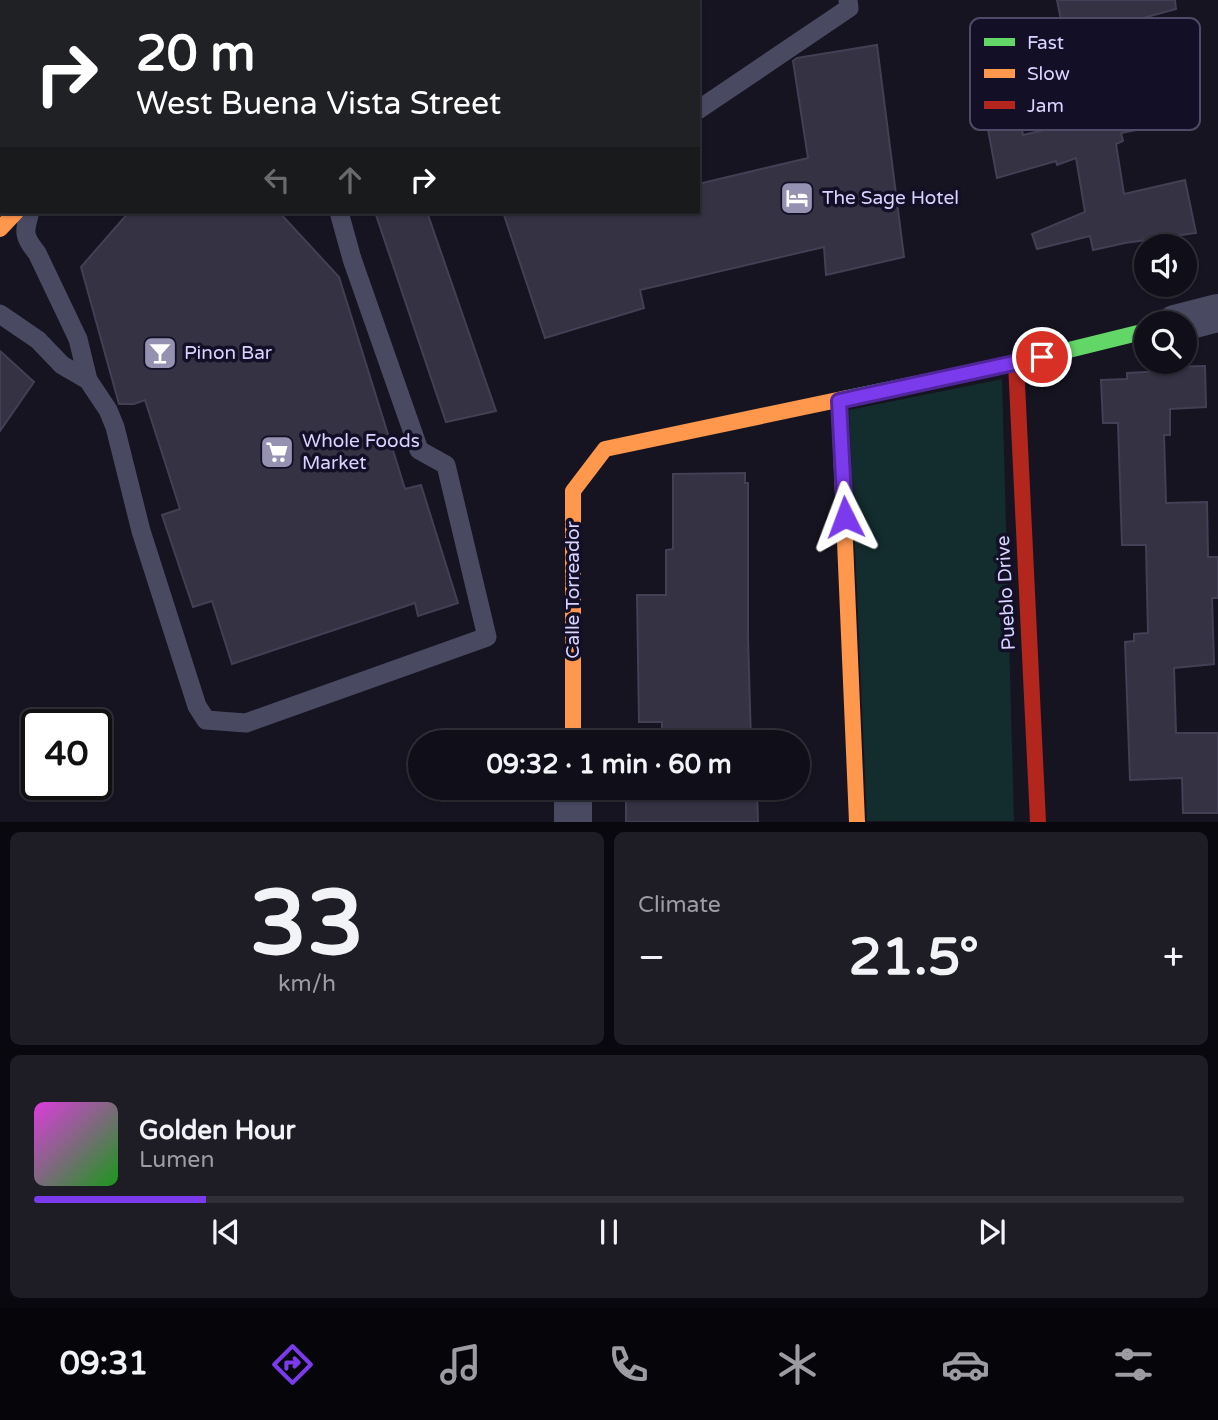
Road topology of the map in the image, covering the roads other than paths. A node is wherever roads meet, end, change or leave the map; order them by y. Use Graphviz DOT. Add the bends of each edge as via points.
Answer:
graph roads {
  1 [pos="848,0"];
  2 [pos="700,109"];
  3 [pos="14,214"];
  4 [pos="29,214"];
  5 [pos="340,214"];
  6 [pos="0,229"];
  7 [pos="1218,313"];
  8 [pos="0,314"];
  9 [pos="1197,318"];
  10 [pos="1134,334"];
  11 [pos="1016,363"];
  12 [pos="88,380"];
  13 [pos="839,401"];
  14 [pos="573,730"];
  15 [pos="573,800"];
  16 [pos="573,821"];
  17 [pos="858,821"];
  18 [pos="1038,821"];
  1 -- 2 [label="lane" via="849,8"];
  3 -- 6 [label="street"];
  4 -- 12 [label="lane" via="24,230 78,340"];
  5 -- 12 [label="lane" via="419,450 446,465 487,637 246,723 206,720 197,706 141,531 115,427"];
  7 -- 9 [label="street"];
  8 -- 12 [label="lane" via="38,340 62,365"];
  10 -- 11 [label="street"];
  11 -- 13 [label="street"];
  11 -- 18 [label="street, Pueblo Drive"];
  13 -- 14 [label="street, Calle Torreador" via="605,449 573,491"];
  13 -- 17 [label="street"];
  15 -- 16 [label="street"];
}
